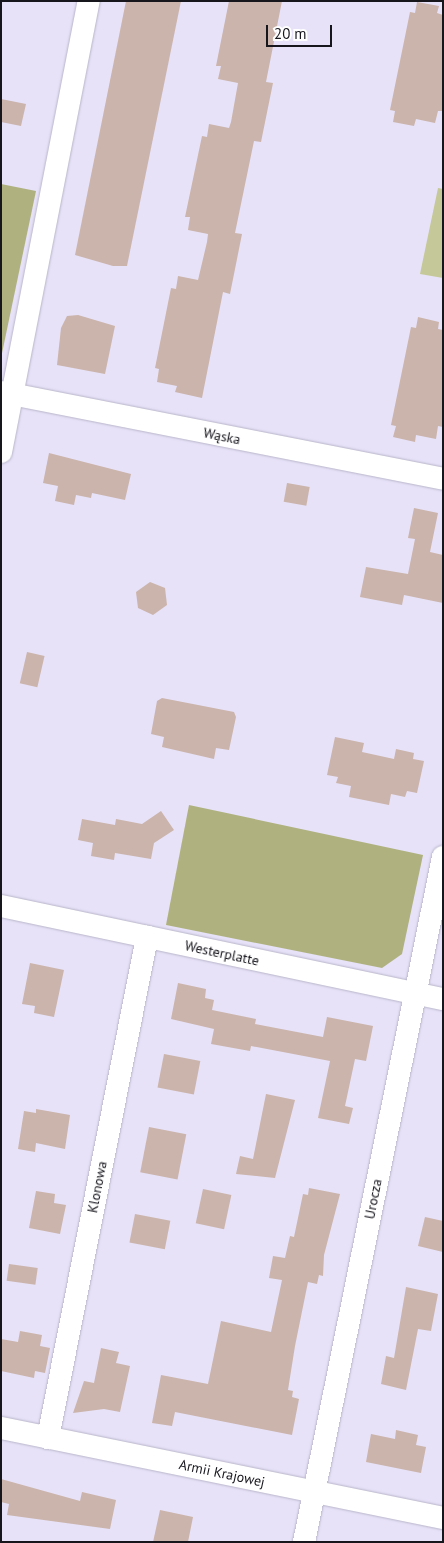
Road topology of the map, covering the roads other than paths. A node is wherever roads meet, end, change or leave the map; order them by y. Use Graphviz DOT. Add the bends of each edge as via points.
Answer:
graph roads {
  1 [pos="89,1"];
  2 [pos="7,393"];
  3 [pos="1,452"];
  4 [pos="443,479"];
  5 [pos="443,857"];
  6 [pos="1,906"];
  7 [pos="147,936"];
  8 [pos="415,994"];
  9 [pos="443,999"];
  10 [pos="1,1428"];
  11 [pos="48,1438"];
  12 [pos="314,1492"];
  13 [pos="443,1518"];
  14 [pos="304,1542"];
  1 -- 2 [label="street"];
  2 -- 3 [label="street"];
  2 -- 4 [label="street, Wąska"];
  5 -- 8 [label="street, Urocza"];
  6 -- 7 [label="street, Westerplatte"];
  7 -- 8 [label="street, Westerplatte"];
  7 -- 11 [label="street, Klonowa"];
  8 -- 9 [label="street, Westerplatte"];
  8 -- 12 [label="street, Urocza"];
  10 -- 11 [label="street, Armii Krajowej"];
  11 -- 12 [label="street, Armii Krajowej"];
  12 -- 13 [label="street, Armii Krajowej"];
  12 -- 14 [label="street, Urocza"];
}
